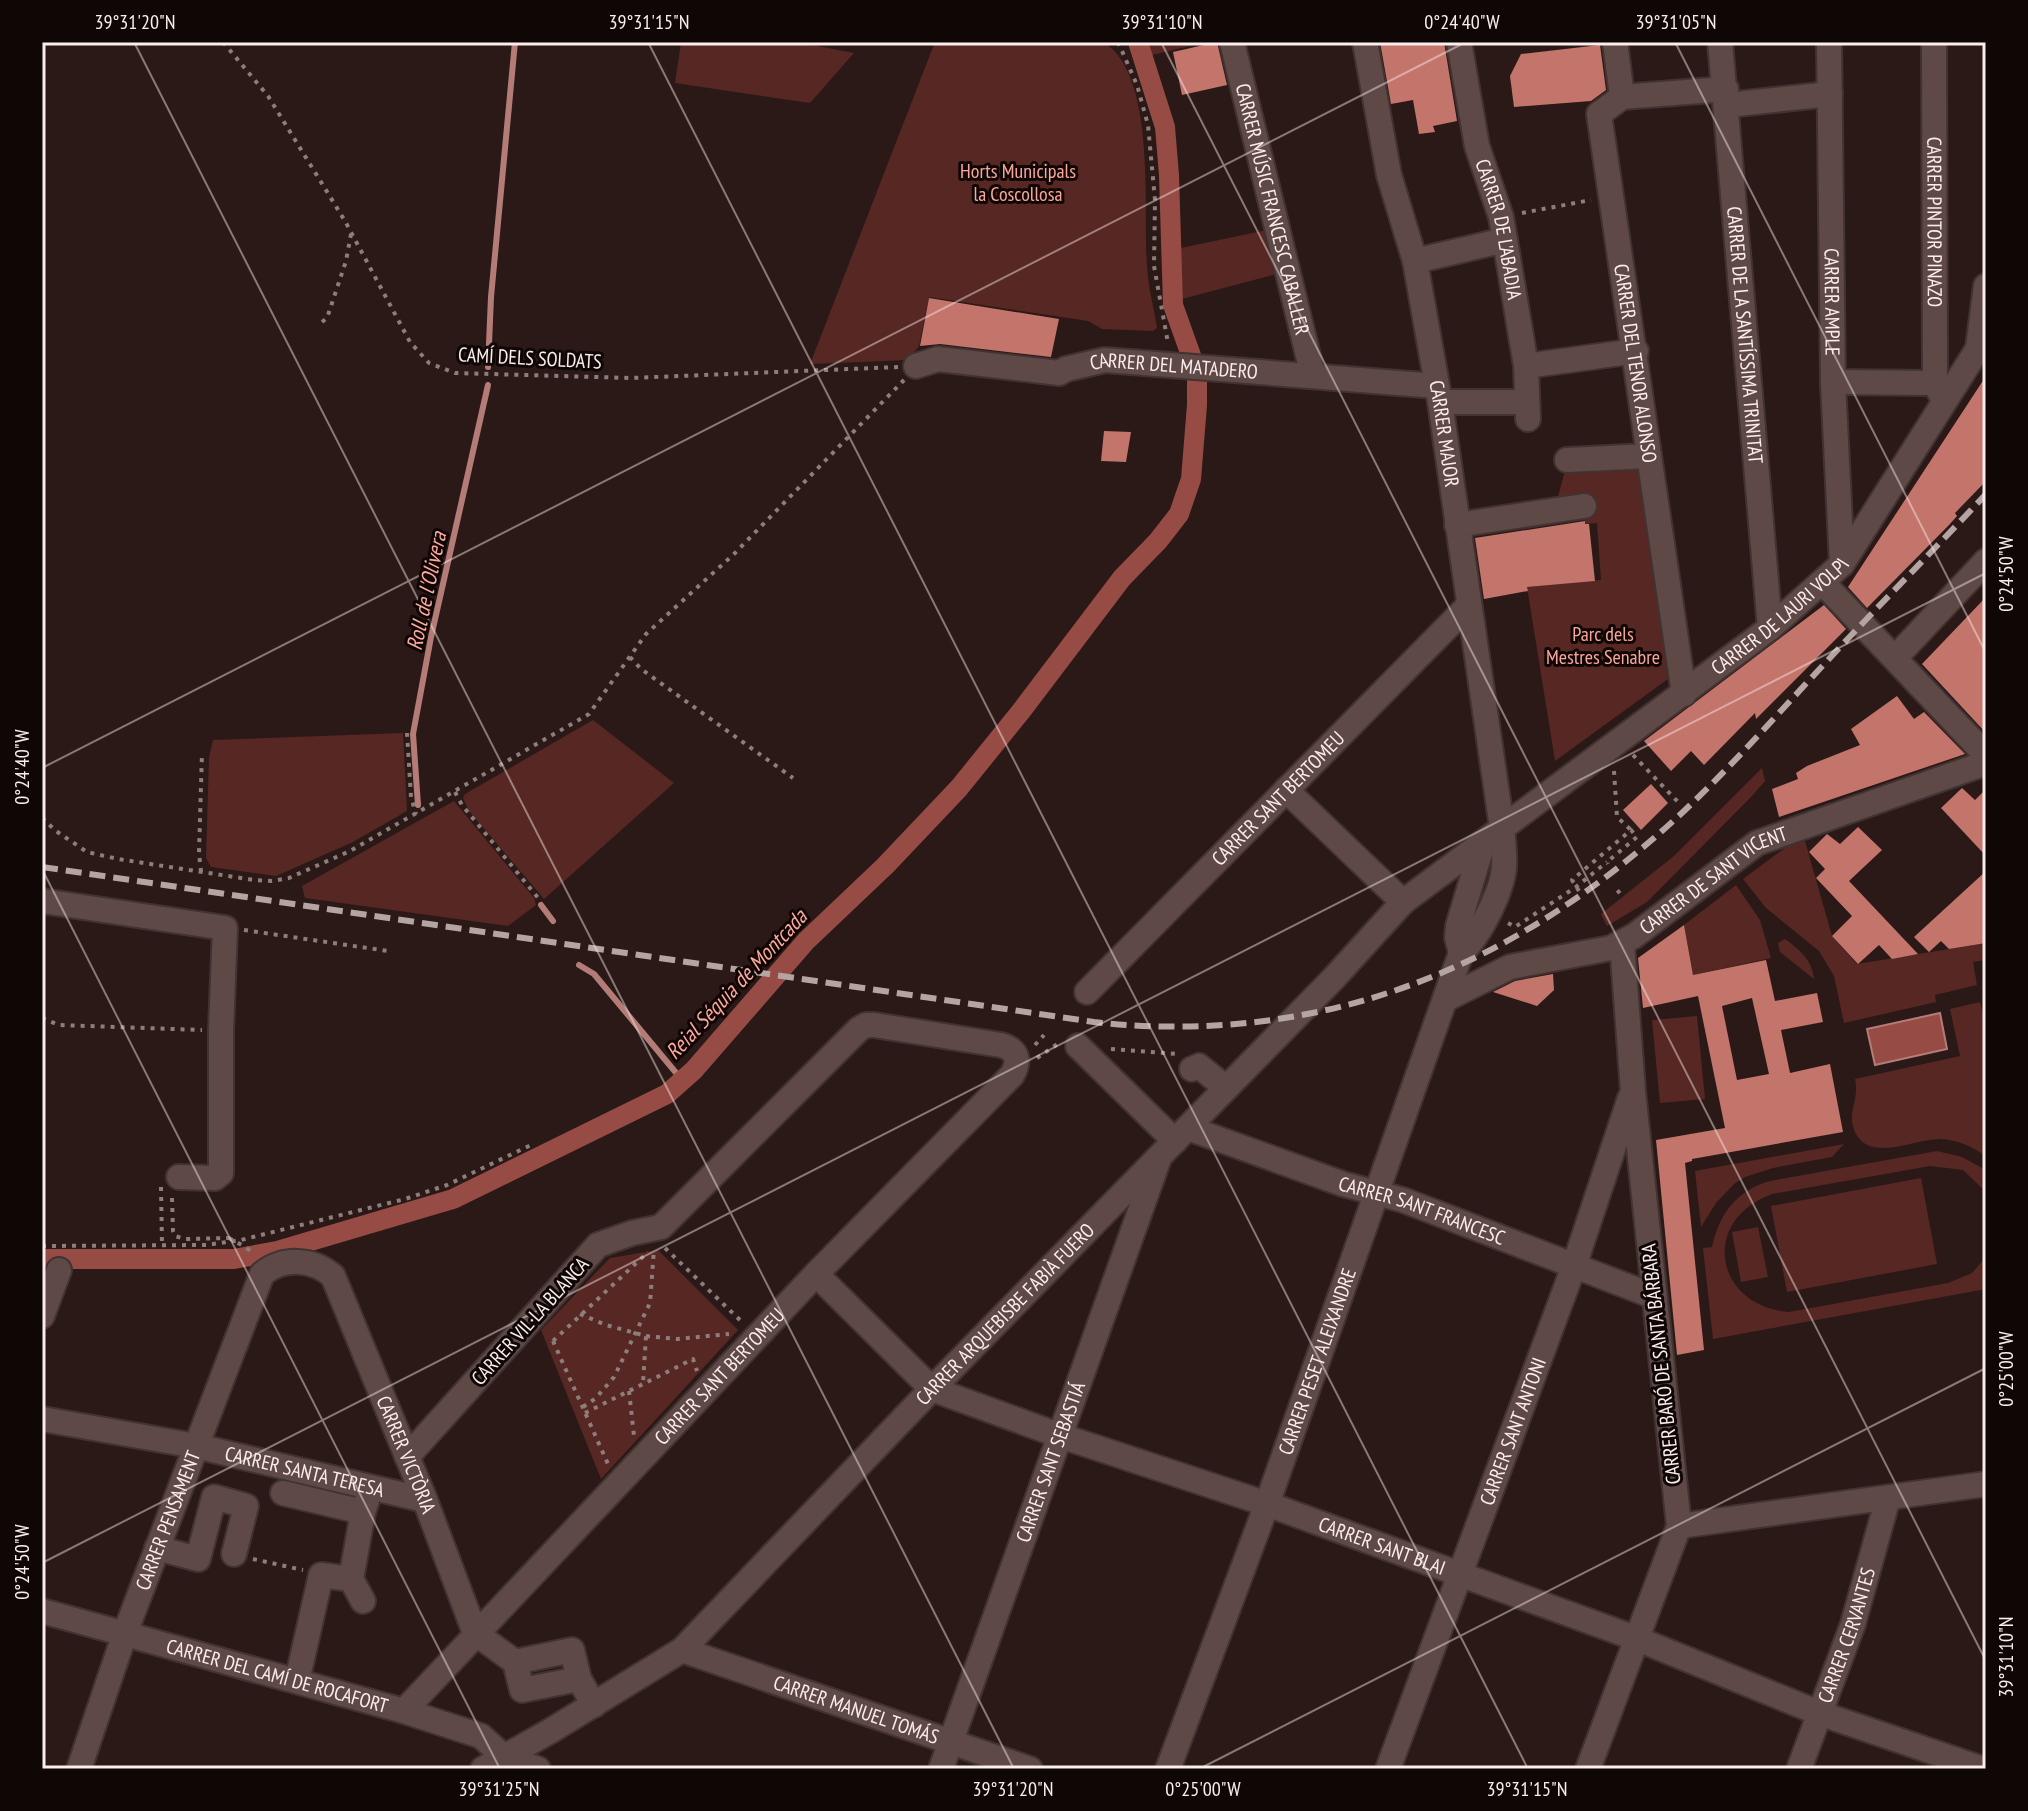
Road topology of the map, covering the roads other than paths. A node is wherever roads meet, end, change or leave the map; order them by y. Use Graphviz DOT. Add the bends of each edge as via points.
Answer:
graph roads {
  1 [pos="1232,42"];
  2 [pos="1365,42"];
  3 [pos="1459,42"];
  4 [pos="1615,42"];
  5 [pos="1720,42"];
  6 [pos="1829,42"];
  7 [pos="1934,42"];
  8 [pos="1830,94"];
  9 [pos="1622,97"];
  10 [pos="1726,97"];
  11 [pos="1503,228"];
  12 [pos="1415,261"];
  13 [pos="1986,286"];
  14 [pos="1982,342"];
  15 [pos="1636,351"];
  16 [pos="916,366"];
  17 [pos="1526,366"];
  18 [pos="1313,376"];
  19 [pos="1833,382"];
  20 [pos="1939,392"];
  21 [pos="1439,394"];
  22 [pos="1527,411"];
  23 [pos="1649,456"];
  24 [pos="1567,460"];
  25 [pos="1584,506"];
  26 [pos="1457,525"];
  27 [pos="1986,561"];
  28 [pos="1842,564"];
  29 [pos="1822,582"];
  30 [pos="1468,606"];
  31 [pos="1770,628"];
  32 [pos="1895,658"];
  33 [pos="1684,694"];
  34 [pos="1986,755"];
  35 [pos="1986,763"];
  36 [pos="1286,790"];
  37 [pos="1493,836"];
  38 [pos="42,901"];
  39 [pos="1403,902"];
  40 [pos="1622,943"];
  41 [pos="1087,992"];
  42 [pos="1446,999"];
  43 [pos="1001,1045"];
  44 [pos="1078,1046"];
  45 [pos="1192,1062"];
  46 [pos="1226,1088"];
  47 [pos="1633,1091"];
  48 [pos="1174,1141"];
  49 [pos="175,1181"];
  50 [pos="1376,1194"];
  51 [pos="1574,1266"];
  52 [pos="59,1270"];
  53 [pos="816,1274"];
  54 [pos="333,1276"];
  55 [pos="1653,1296"];
  56 [pos="42,1316"];
  57 [pos="932,1389"];
  58 [pos="42,1419"];
  59 [pos="1061,1436"];
  60 [pos="196,1446"];
  61 [pos="407,1457"];
  62 [pos="1986,1484"];
  63 [pos="371,1488"];
  64 [pos="283,1493"];
  65 [pos="1888,1498"];
  66 [pos="425,1500"];
  67 [pos="1267,1504"];
  68 [pos="363,1512"];
  69 [pos="1679,1526"];
  70 [pos="157,1548"];
  71 [pos="234,1554"];
  72 [pos="1459,1574"];
  73 [pos="351,1579"];
  74 [pos="363,1601"];
  75 [pos="42,1611"];
  76 [pos="125,1633"];
  77 [pos="475,1633"];
  78 [pos="1635,1638"];
  79 [pos="682,1650"];
  80 [pos="297,1681"];
  81 [pos="594,1705"];
  82 [pos="404,1711"];
  83 [pos="1819,1713"];
  84 [pos="950,1744"];
  85 [pos="505,1758"];
  86 [pos="79,1769"];
  87 [pos="483,1769"];
  88 [pos="538,1769"];
  89 [pos="941,1769"];
  90 [pos="1030,1769"];
  91 [pos="1168,1769"];
  92 [pos="1388,1769"];
  93 [pos="1588,1769"];
  94 [pos="1799,1769"];
  95 [pos="1983,1769"];
  1 -- 18 [label="street, CARRER MÚSIC FRANCESC CABALLER"];
  2 -- 12 [label="street, CARRER MAJOR" via="1389,175"];
  3 -- 11 [label="street, CARRER DE L'ABADIA" via="1477,146"];
  4 -- 9 [label="street"];
  5 -- 10 [label="street, CARRER DE LA SANTÍSSIMA TRINITAT"];
  6 -- 8 [label="street, CARRER AMPLE"];
  7 -- 20 [label="street, CARRER PINTOR PINAZO"];
  8 -- 10 [label="street"];
  8 -- 19 [label="street, CARRER AMPLE"];
  9 -- 10 [label="street"];
  9 -- 15 [label="street, CARRER DEL TENOR ALONSO" via="1599,114"];
  10 -- 31 [label="street, CARRER DE LA SANTÍSSIMA TRINITAT"];
  11 -- 12 [label="street"];
  11 -- 17 [label="street, CARRER DE L'ABADIA"];
  12 -- 21 [label="street, CARRER MAJOR"];
  13 -- 14 [label="street"];
  14 -- 20 [label="street, CARRER DE LAURI VOLPI"];
  15 -- 17 [label="street"];
  15 -- 23 [label="street, CARRER DEL TENOR ALONSO"];
  16 -- 18 [label="street, CARRER DEL MATADERO" via="938,359 1059,373 1105,360"];
  17 -- 22 [label="street, CARRER DE L'ABADIA"];
  18 -- 21 [label="street, CARRER DEL MATADERO"];
  19 -- 20 [label="street"];
  19 -- 28 [label="street, CARRER AMPLE"];
  20 -- 28 [label="street, CARRER DE LAURI VOLPI"];
  21 -- 22 [label="street, CARRER DEL MATADERO"];
  21 -- 26 [label="street, CARRER MAJOR"];
  23 -- 24 [label="street"];
  23 -- 33 [label="street, CARRER DEL TENOR ALONSO"];
  25 -- 26 [label="street"];
  26 -- 30 [label="street, CARRER MAJOR"];
  27 -- 32 [label="street"];
  28 -- 29 [label="street, CARRER DE LAURI VOLPI"];
  29 -- 31 [label="street, CARRER DE LAURI VOLPI"];
  29 -- 32 [label="street"];
  30 -- 36 [label="street, CARRER SANT BERTOMEU"];
  30 -- 37 [label="street, CARRER MAJOR"];
  31 -- 33 [label="street, CARRER DE LAURI VOLPI"];
  32 -- 34 [label="street"];
  33 -- 37 [label="street, CARRER DE LAURI VOLPI" via="1616,755"];
  35 -- 40 [label="street, CARRER DE SANT VICENT" via="1757,843"];
  36 -- 39 [label="street"];
  36 -- 41 [label="street, CARRER SANT BERTOMEU"];
  37 -- 39 [label="street, CARRER ARQUEBISBE FABIÀ FUERO"];
  37 -- 42 [label="street, CARRER PESET ALEIXANDRE" via="1458,926 1461,953"];
  38 -- 49 [label="street" via="225,928 221,1173"];
  39 -- 46 [label="street, CARRER ARQUEBISBE FABIÀ FUERO"];
  40 -- 42 [label="street, CARRER DE SANT VICENT" via="1510,967"];
  40 -- 47 [label="street, CARRER BARÓ DE SANTA BÁRBARA"];
  42 -- 50 [label="street, CARRER PESET ALEIXANDRE"];
  43 -- 53 [label="street, CARRER SANT BERTOMEU" via="1018,1058 1012,1075"];
  43 -- 61 [label="street, CARRER VIL·LA BLANCA" via="866,1025 661,1227 598,1245"];
  44 -- 48 [label="street"];
  45 -- 46 [label="street"];
  46 -- 48 [label="street, CARRER ARQUEBISBE FABIÀ FUERO"];
  47 -- 51 [label="street, CARRER SANT ANTONI"];
  47 -- 55 [label="street, CARRER BARÓ DE SANTA BÁRBARA"];
  48 -- 50 [label="street, CARRER SANT FRANCESC"];
  48 -- 57 [label="street, CARRER ARQUEBISBE FABIÀ FUERO"];
  48 -- 59 [label="street, CARRER SANT SEBASTIÁ"];
  50 -- 51 [label="street, CARRER SANT FRANCESC"];
  50 -- 67 [label="street, CARRER PESET ALEIXANDRE"];
  51 -- 55 [label="street, CARRER SANT FRANCESC"];
  51 -- 72 [label="street, CARRER SANT ANTONI"];
  52 -- 56 [label="street"];
  53 -- 57 [label="street, CARRER SANT BLAI"];
  53 -- 77 [label="street, CARRER SANT BERTOMEU"];
  54 -- 60 [label="street, CARRER PENSAMENT" via="324,1268 290,1261 262,1274"];
  54 -- 61 [label="street, CARRER VICTÒRIA"];
  55 -- 69 [label="street, CARRER BARÓ DE SANTA BÁRBARA"];
  57 -- 59 [label="street, CARRER SANT BLAI"];
  57 -- 79 [label="street, CARRER ARQUEBISBE FABIÀ FUERO"];
  58 -- 60 [label="street, CARRER SANTA TERESA"];
  59 -- 67 [label="street, CARRER SANT BLAI"];
  59 -- 84 [label="street, CARRER SANT SEBASTIÁ"];
  60 -- 63 [label="street, CARRER SANTA TERESA"];
  60 -- 70 [label="street, CARRER PENSAMENT"];
  61 -- 66 [label="street, CARRER VICTÒRIA"];
  62 -- 65 [label="street"];
  63 -- 66 [label="street, CARRER SANTA TERESA"];
  63 -- 68 [label="street"];
  64 -- 68 [label="street"];
  65 -- 69 [label="street"];
  65 -- 83 [label="street, CARRER CERVANTES" via="1853,1624"];
  66 -- 77 [label="street, CARRER VICTÒRIA"];
  67 -- 72 [label="street, CARRER SANT BLAI"];
  67 -- 91 [label="street, CARRER PESET ALEIXANDRE"];
  68 -- 73 [label="street"];
  69 -- 78 [label="street, CARRER BARÓ DE SANTA BÁRBARA"];
  70 -- 71 [label="street" via="198,1559 214,1497 246,1506"];
  70 -- 76 [label="street, CARRER PENSAMENT"];
  72 -- 78 [label="street, CARRER SANT BLAI"];
  72 -- 92 [label="street, CARRER SANT ANTONI"];
  73 -- 74 [label="street"];
  73 -- 80 [label="street" via="321,1575"];
  75 -- 76 [label="street, CARRER DEL CAMÍ DE ROCAFORT"];
  76 -- 80 [label="street, CARRER DEL CAMÍ DE ROCAFORT"];
  76 -- 86 [label="street, CARRER PENSAMENT"];
  77 -- 81 [label="street" via="515,1662 572,1650 579,1679"];
  77 -- 82 [label="street, CARRER SANT BERTOMEU"];
  78 -- 83 [label="street, CARRER SANT BLAI"];
  78 -- 93 [label="street, CARRER BARÓ DE SANTA BÁRBARA"];
  79 -- 81 [label="street, CARRER ARQUEBISBE FABIÀ FUERO"];
  79 -- 84 [label="street, CARRER MANUEL TOMÁS"];
  80 -- 82 [label="street, CARRER DEL CAMÍ DE ROCAFORT"];
  81 -- 85 [label="street, CARRER ARQUEBISBE FABIÀ FUERO"];
  82 -- 85 [label="street, CARRER DEL CAMÍ DE ROCAFORT" via="481,1736"];
  83 -- 94 [label="street, CARRER CERVANTES"];
  83 -- 95 [label="street, CARRER SANT BLAI"];
  84 -- 89 [label="street, CARRER SANT SEBASTIÁ"];
  84 -- 90 [label="street, CARRER MANUEL TOMÁS"];
  85 -- 87 [label="street, CARRER ARQUEBISBE FABIÀ FUERO"];
  85 -- 88 [label="street, CARRER DEL CAMÍ DE ROCAFORT"];
}
